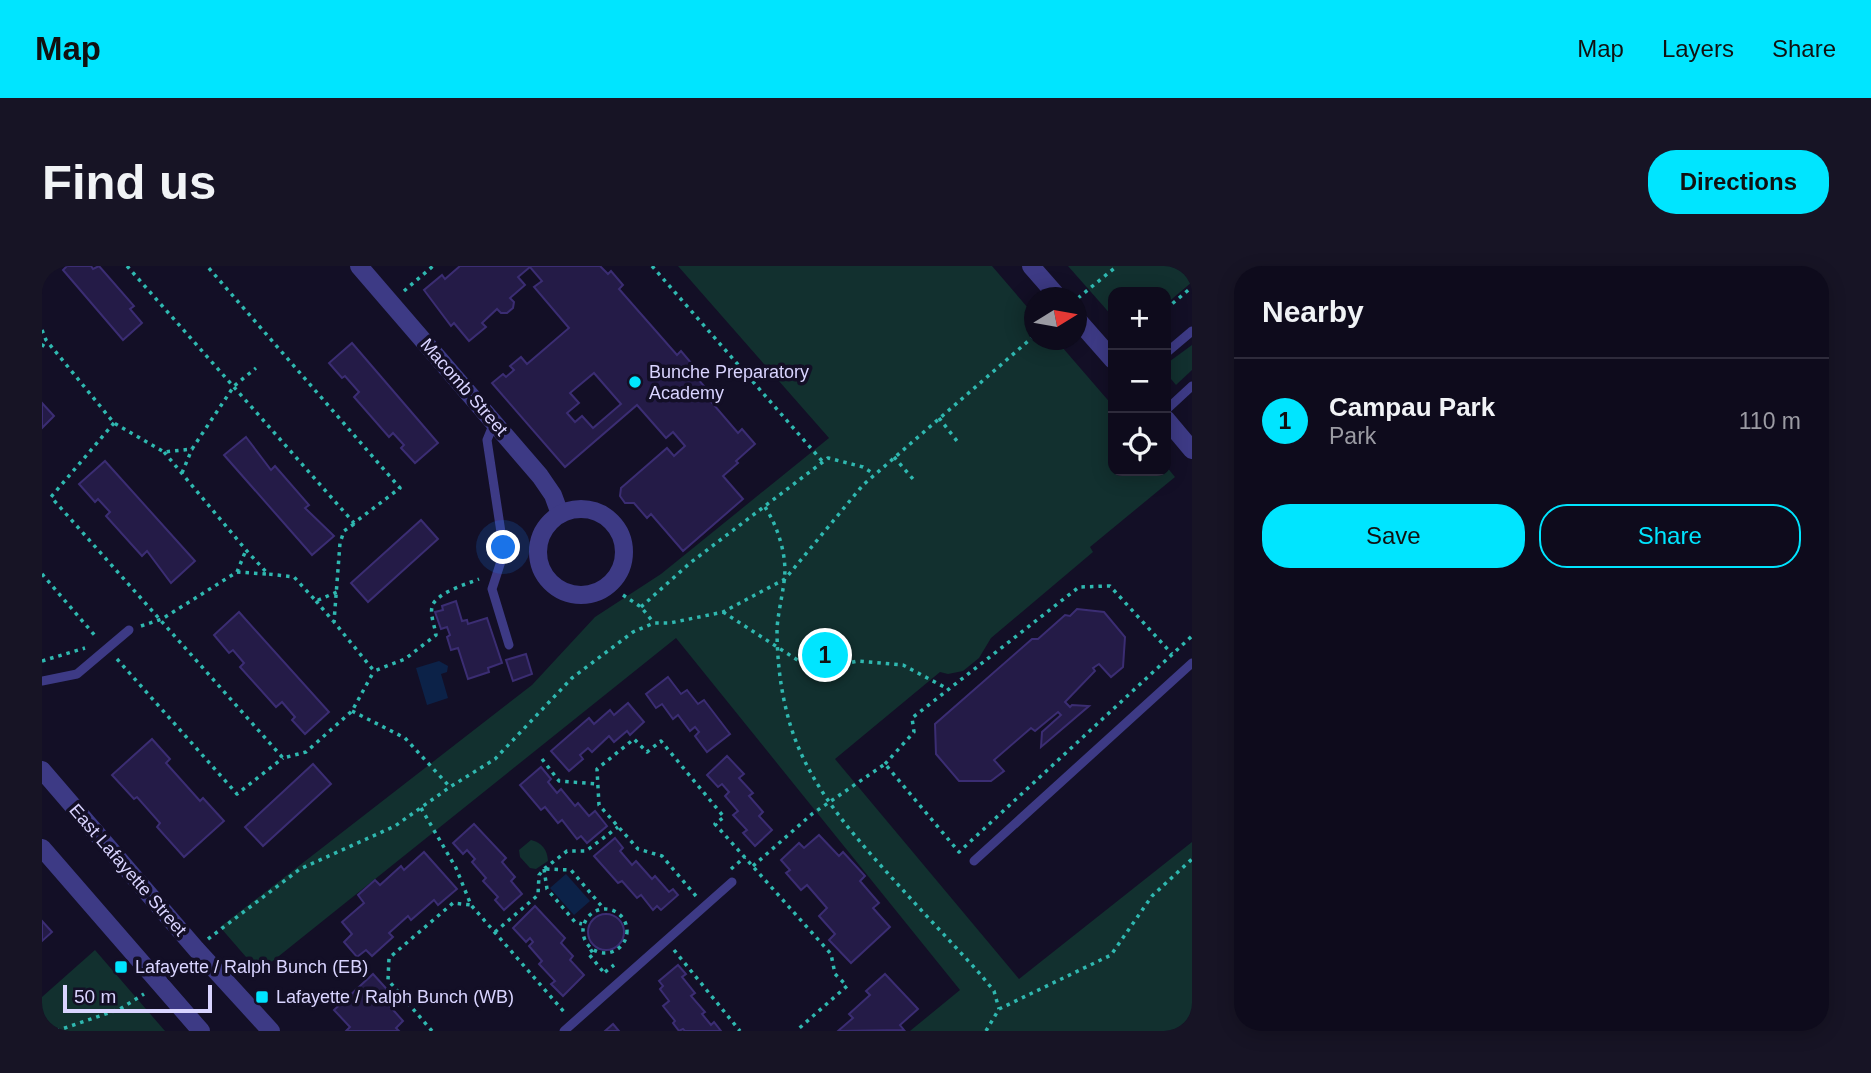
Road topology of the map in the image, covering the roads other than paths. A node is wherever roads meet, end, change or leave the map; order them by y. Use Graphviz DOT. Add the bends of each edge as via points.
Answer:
graph roads {
  1 [pos="359,266"];
  2 [pos="1031,266"];
  3 [pos="1049,287"];
  4 [pos="1087,330"];
  5 [pos="1192,331"];
  6 [pos="1170,350"];
  7 [pos="1108,354"];
  8 [pos="1192,386"];
  9 [pos="1171,405"];
  10 [pos="494,423"];
  11 [pos="1171,425"];
  12 [pos="1192,450"];
  13 [pos="560,514"];
  14 [pos="129,630"];
  15 [pos="509,645"];
  16 [pos="1192,663"];
  17 [pos="43,682"];
  18 [pos="42,770"];
  19 [pos="42,848"];
  20 [pos="974,861"];
  21 [pos="732,882"];
  22 [pos="201,1031"];
  23 [pos="271,1031"];
  24 [pos="564,1031"];
  1 -- 10 [label="street, Macomb Street"];
  2 -- 3 [label="street"];
  4 -- 7 [label="street"];
  5 -- 6 [label="lane"];
  8 -- 9 [label="lane"];
  10 -- 13 [label="street, Macomb Street" via="540,476"];
  10 -- 15 [label="lane" via="487,440 504,552 492,589"];
  11 -- 12 [label="street"];
  13 -- 13 [label="street" via="541,536 538,550 544,571 558,588 572,593 600,590 612,581 624,556 618,530 599,512 573,509"];
  14 -- 17 [label="lane" via="77,674"];
  16 -- 20 [label="lane"];
  18 -- 23 [label="street, East Lafayette Street"];
  19 -- 22 [label="street"];
  21 -- 24 [label="lane"];
}
